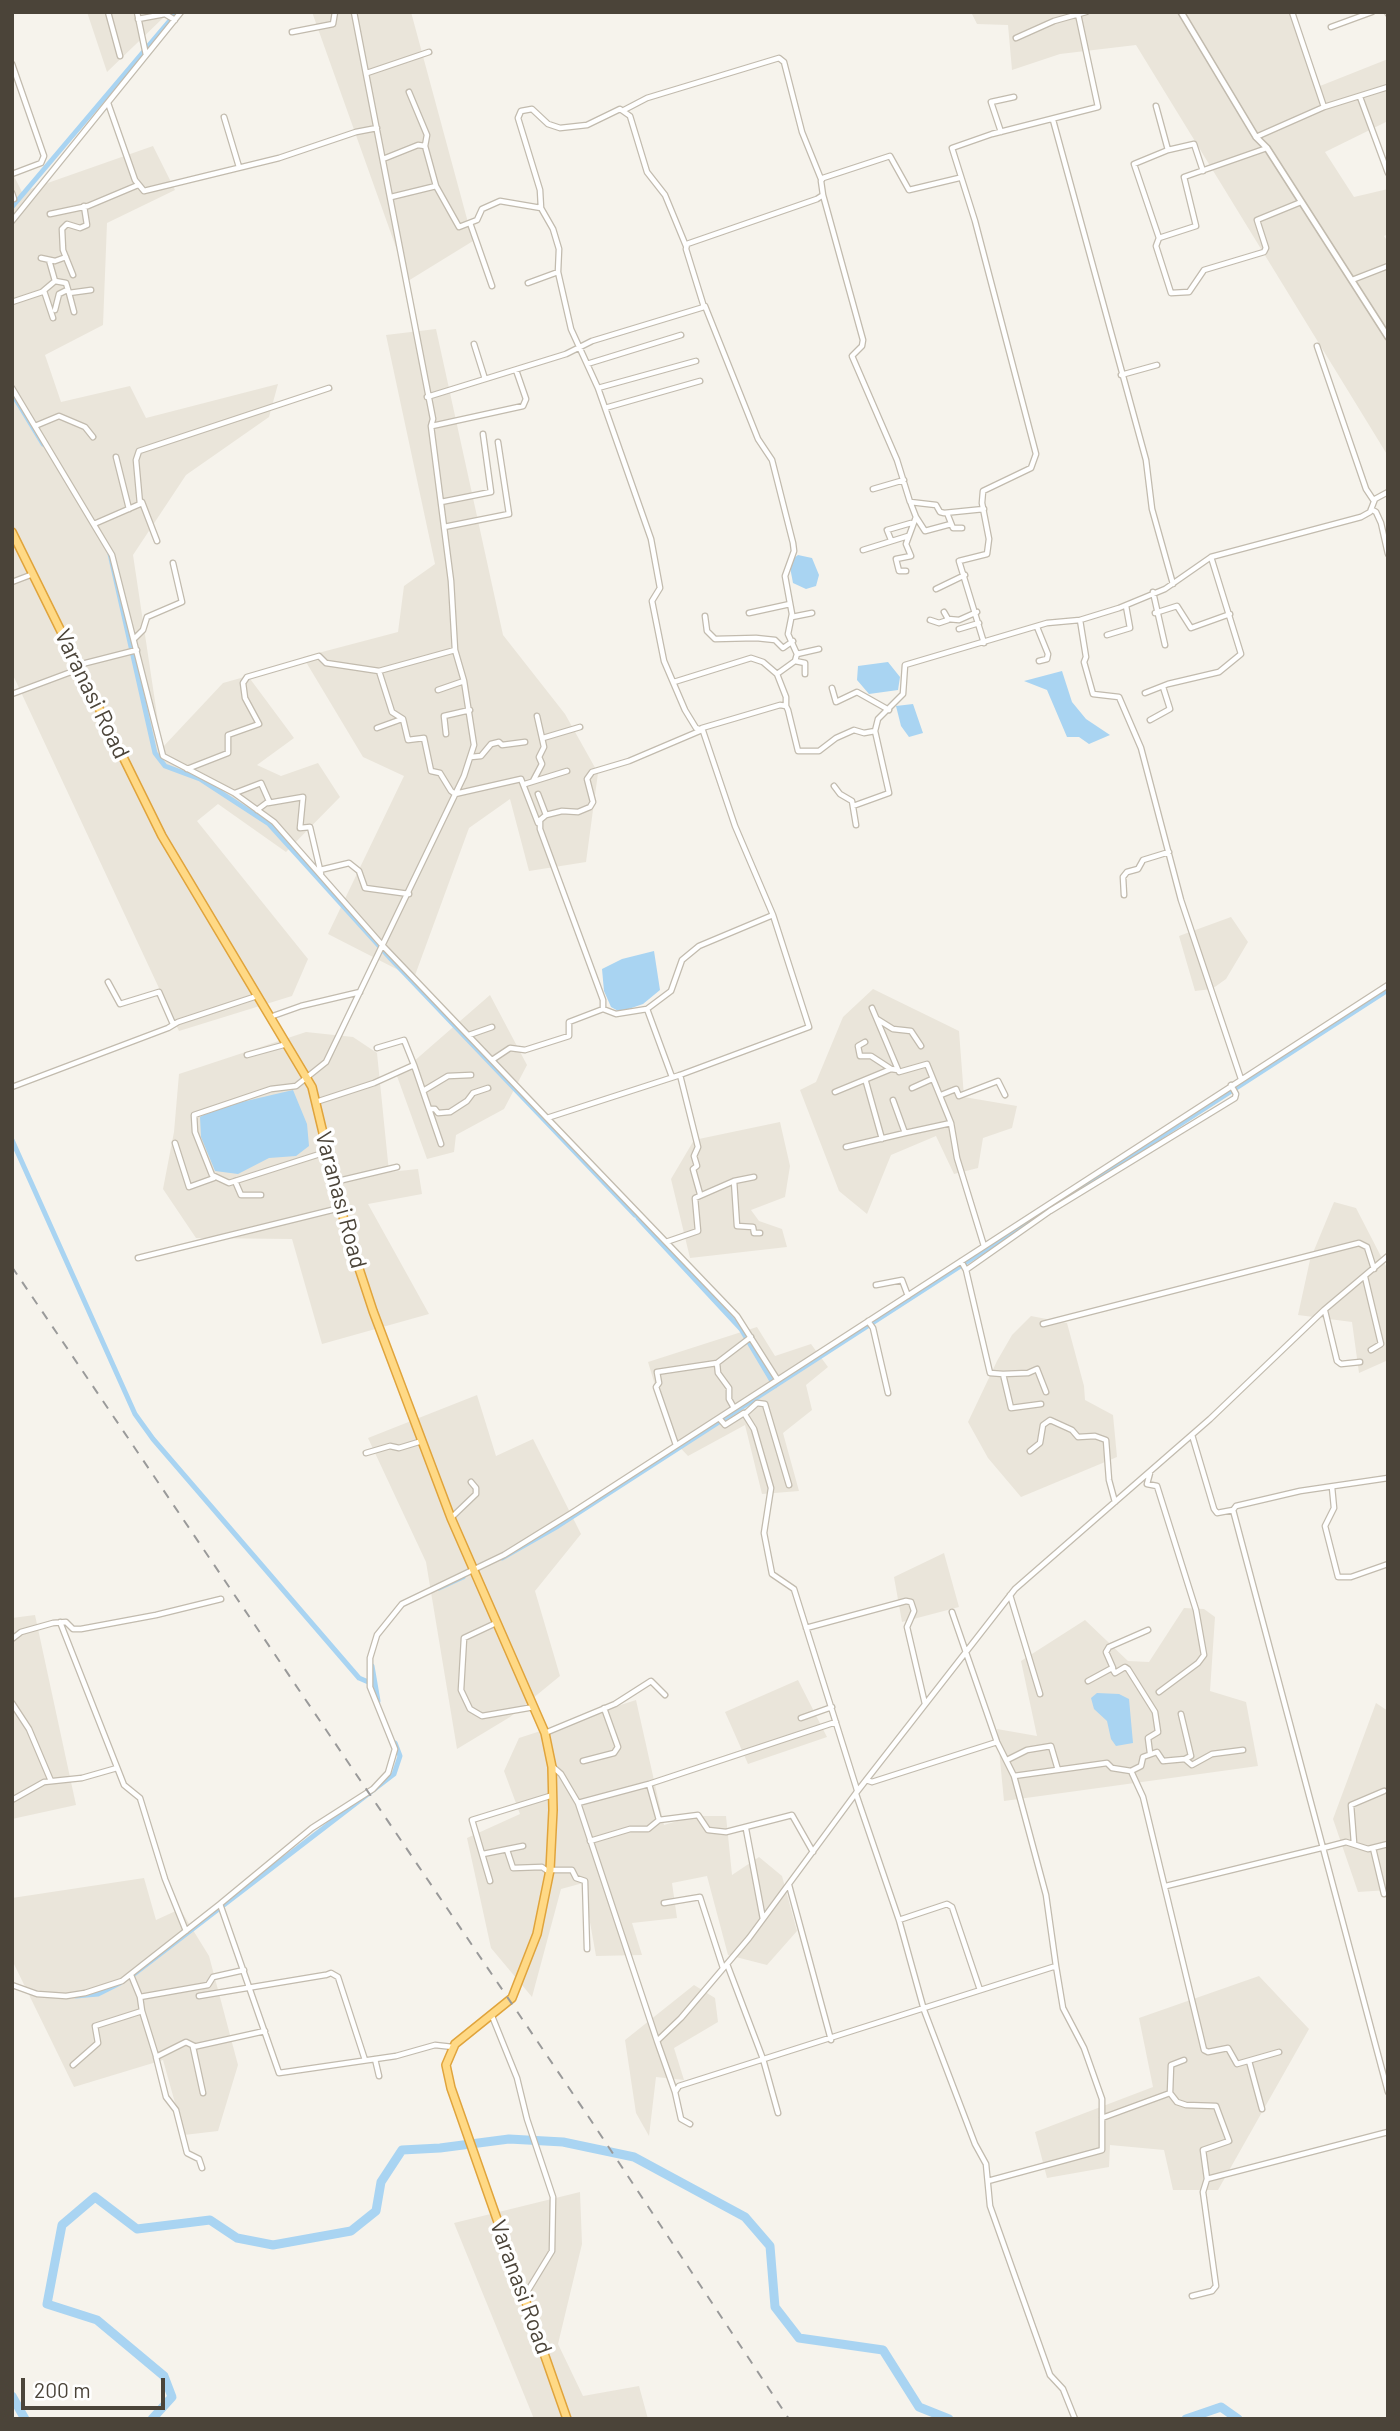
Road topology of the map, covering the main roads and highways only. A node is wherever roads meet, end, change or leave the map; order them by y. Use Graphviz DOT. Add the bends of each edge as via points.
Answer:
graph roads {
  1 [pos="12,532"];
  2 [pos="567,2419"];
  1 -- 2 [label="highway, Varanasi Road" via="162,836 306,1076 373,1311 451,1518 545,1733 554,1795 550,1871 530,1957 509,2002 453,2047 446,2071"];
}
